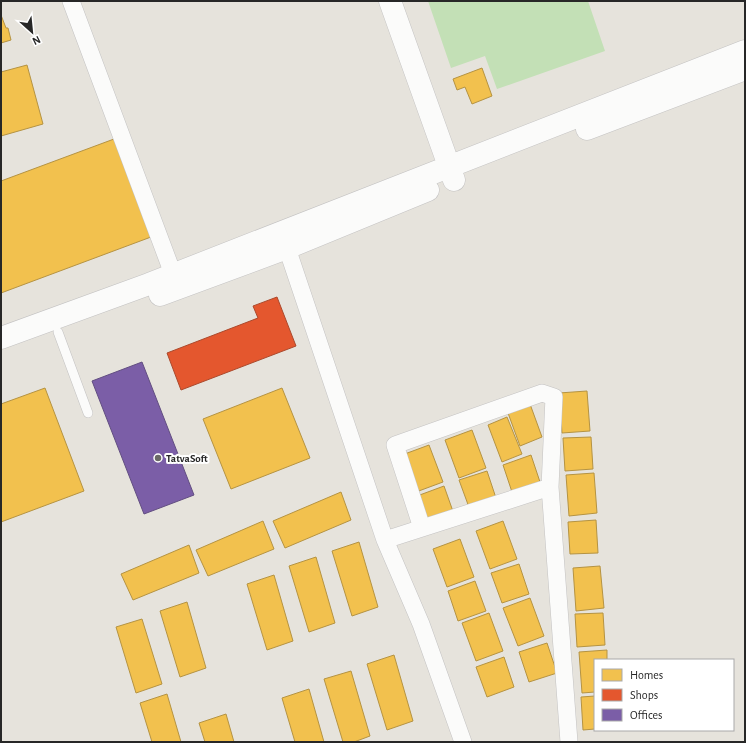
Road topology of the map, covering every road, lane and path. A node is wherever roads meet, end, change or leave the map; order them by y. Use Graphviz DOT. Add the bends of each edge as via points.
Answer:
graph roads {
  1 [pos="71,1"];
  2 [pos="390,1"];
  3 [pos="745,52"];
  4 [pos="745,69"];
  5 [pos="451,173"];
  6 [pos="287,248"];
  7 [pos="174,274"];
  8 [pos="58,332"];
  9 [pos="1,338"];
  10 [pos="1,354"];
  11 [pos="88,413"];
  12 [pos="550,487"];
  13 [pos="422,528"];
  14 [pos="385,540"];
  15 [pos="463,742"];
  16 [pos="569,742"];
  1 -- 7 [label="street"];
  2 -- 5 [label="main road"];
  3 -- 5 [label="main road"];
  4 -- 5 [label="main road"];
  5 -- 6 [label="main road"];
  5 -- 7 [label="main road"];
  6 -- 8 [label="main road"];
  6 -- 14 [label="street"];
  7 -- 9 [label="main road"];
  8 -- 10 [label="main road"];
  8 -- 11 [label="lane"];
  12 -- 13 [label="street"];
  12 -- 13 [label="street" via="554,397 542,393 395,445"];
  12 -- 16 [label="street"];
  13 -- 14 [label="street"];
  14 -- 15 [label="street" via="421,624"];
}
